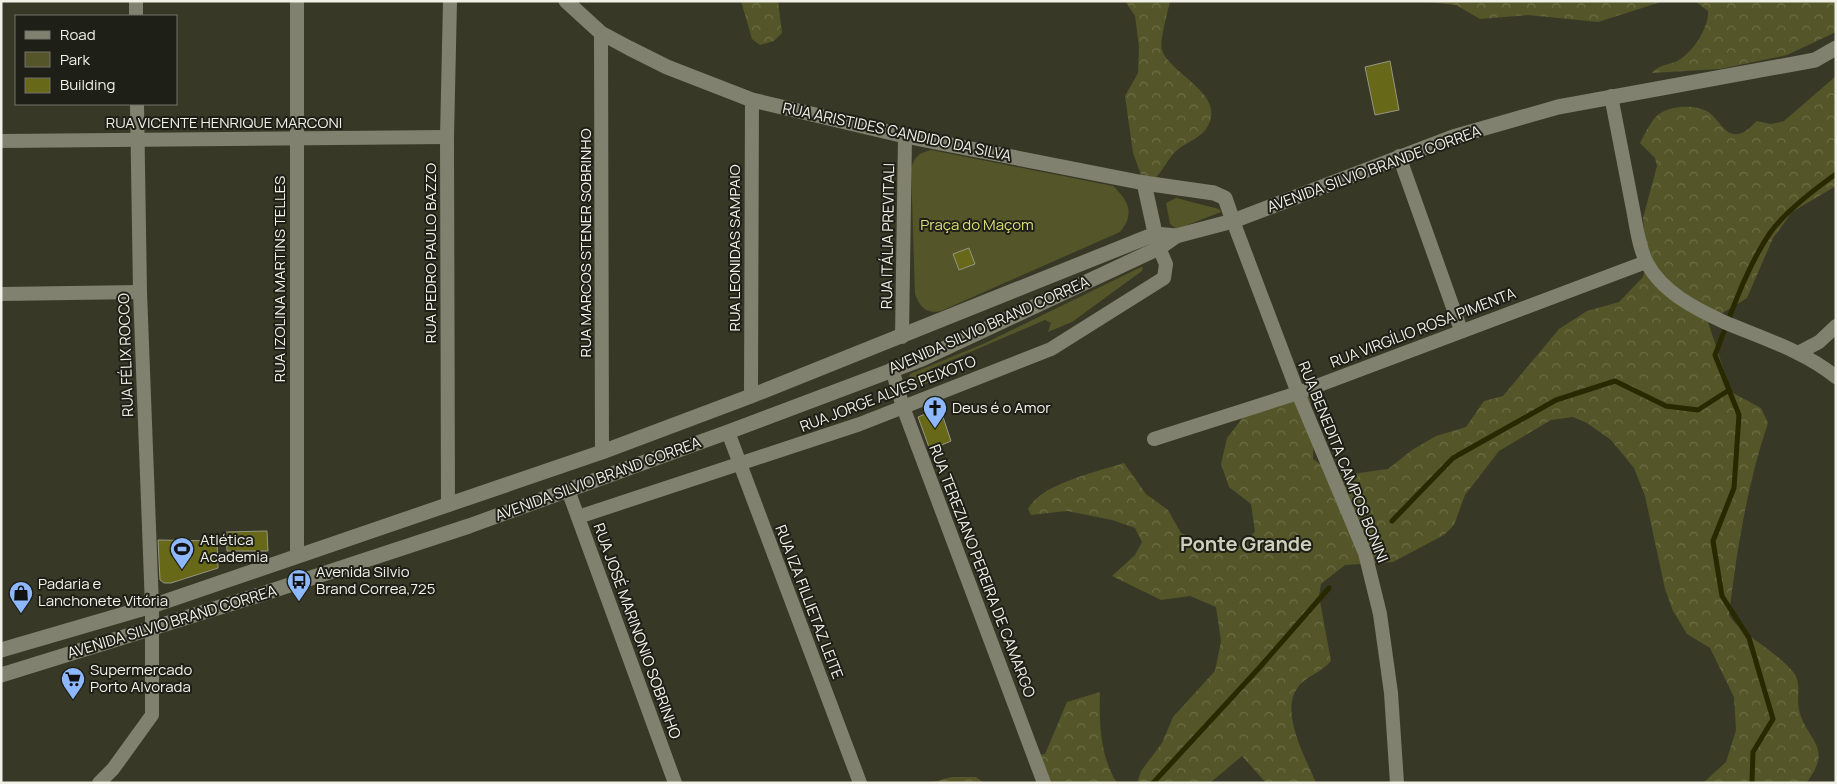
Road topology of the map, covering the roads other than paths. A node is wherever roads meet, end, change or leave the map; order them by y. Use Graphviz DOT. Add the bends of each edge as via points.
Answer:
graph roads {
  1 [pos="136,1"];
  2 [pos="297,1"];
  3 [pos="450,1"];
  4 [pos="566,1"];
  5 [pos="136,15"];
  6 [pos="601,33"];
  7 [pos="1836,48"];
  8 [pos="1611,96"];
  9 [pos="752,100"];
  10 [pos="136,105"];
  11 [pos="905,136"];
  12 [pos="448,137"];
  13 [pos="296,139"];
  14 [pos="137,140"];
  15 [pos="1,141"];
  16 [pos="1400,156"];
  17 [pos="1144,183"];
  18 [pos="1233,221"];
  19 [pos="1157,241"];
  20 [pos="1646,262"];
  21 [pos="140,292"];
  22 [pos="1,294"];
  23 [pos="1836,326"];
  24 [pos="1461,330"];
  25 [pos="902,336"];
  26 [pos="1798,353"];
  27 [pos="892,369"];
  28 [pos="1832,372"];
  29 [pos="1298,393"];
  30 [pos="751,396"];
  31 [pos="903,407"];
  32 [pos="728,432"];
  33 [pos="1154,439"];
  34 [pos="602,452"];
  35 [pos="740,464"];
  36 [pos="568,490"];
  37 [pos="448,506"];
  38 [pos="578,517"];
  39 [pos="297,556"];
  40 [pos="152,606"];
  41 [pos="152,629"];
  42 [pos="1,650"];
  43 [pos="1,675"];
  44 [pos="99,783"];
  45 [pos="675,783"];
  46 [pos="860,783"];
  47 [pos="1044,783"];
  48 [pos="1397,783"];
  1 -- 5 [label="street"];
  2 -- 13 [label="street, RUA IZOLINA MARTINS TELLES"];
  3 -- 12 [label="street, RUA PEDRO PAULO BAZZO"];
  4 -- 6 [label="main road, RUA ARISTIDES CANDIDO DA SILVA"];
  6 -- 9 [label="main road, RUA ARISTIDES CANDIDO DA SILVA" via="667,67"];
  6 -- 34 [label="street, RUA MARCOS STENER SOBRINHO"];
  7 -- 8 [label="main road, AVENIDA SILVIO BRANDE CORREA" via="1806,62"];
  8 -- 16 [label="main road, AVENIDA SILVIO BRANDE CORREA" via="1453,137"];
  8 -- 20 [label="street" via="1638,237"];
  9 -- 11 [label="main road, RUA ARISTIDES CANDIDO DA SILVA"];
  9 -- 30 [label="street, RUA LEONIDAS SAMPAIO"];
  10 -- 14 [label="street, RUA FÉLIX ROCCO"];
  11 -- 17 [label="main road, RUA ARISTIDES CANDIDO DA SILVA"];
  11 -- 25 [label="street, RUA ITÁLIA PREVITALI"];
  12 -- 13 [label="street, RUA VICENTE HENRIQUE MARCONI"];
  12 -- 37 [label="street, RUA PEDRO PAULO BAZZO"];
  13 -- 14 [label="street, RUA VICENTE HENRIQUE MARCONI"];
  13 -- 39 [label="street, RUA IZOLINA MARTINS TELLES"];
  14 -- 15 [label="street, RUA VICENTE HENRIQUE MARCONI"];
  14 -- 21 [label="street, RUA FÉLIX ROCCO"];
  16 -- 18 [label="main road, AVENIDA SILVIO BRANDE CORREA"];
  16 -- 24 [label="street"];
  17 -- 18 [label="main road, RUA ARISTIDES CANDIDO DA SILVA" via="1214,193 1225,198"];
  17 -- 19 [label="main road"];
  18 -- 19 [label="main road, AVENIDA SILVIO BRANDE CORREA"];
  18 -- 29 [label="street, RUA BENEDITA CAMPOS BONINI"];
  19 -- 25 [label="main road, AVENIDA SILVIO BRAND CORREA"];
  19 -- 27 [label="main road, AVENIDA SILVIO BRAND CORREA" via="922,359"];
  19 -- 31 [label="street, RUA JORGE ALVES PEIXOTO" via="1166,264 1164,278 1051,349"];
  20 -- 24 [label="street, RUA VIRGÍLIO ROSA PIMENTA"];
  20 -- 26 [label="street" via="1656,277 1681,299"];
  21 -- 22 [label="street"];
  21 -- 40 [label="street, RUA FÉLIX ROCCO"];
  23 -- 26 [label="street" via="1819,342"];
  24 -- 29 [label="street, RUA VIRGÍLIO ROSA PIMENTA"];
  25 -- 30 [label="main road, AVENIDA SILVIO BRAND CORREA"];
  26 -- 28 [label="street"];
  27 -- 31 [label="street, RUA TEREZIANO PEREIRA DE CAMARGO"];
  27 -- 32 [label="main road, AVENIDA SILVIO BRAND CORREA"];
  29 -- 33 [label="street, RUA VIRGÍLIO ROSA PIMENTA"];
  29 -- 48 [label="street, RUA BENEDITA CAMPOS BONINI" via="1365,553 1380,614 1391,693"];
  30 -- 34 [label="main road, AVENIDA SILVIO BRAND CORREA"];
  31 -- 35 [label="street, RUA JORGE ALVES PEIXOTO"];
  31 -- 47 [label="street, RUA TEREZIANO PEREIRA DE CAMARGO"];
  32 -- 35 [label="street, RUA IZA FILLIETAZ LEITE"];
  32 -- 36 [label="main road, AVENIDA SILVIO BRAND CORREA"];
  34 -- 37 [label="main road, AVENIDA SILVIO BRAND CORREA"];
  35 -- 38 [label="street, RUA JORGE ALVES PEIXOTO"];
  35 -- 46 [label="street, RUA IZA FILLIETAZ LEITE"];
  36 -- 38 [label="street, RUA JOSÉ MARINONIO SOBRINHO"];
  36 -- 41 [label="main road, AVENIDA SILVIO BRAND CORREA" via="469,526"];
  37 -- 39 [label="main road, AVENIDA SILVIO BRAND CORREA"];
  38 -- 45 [label="street, RUA JOSÉ MARINONIO SOBRINHO"];
  39 -- 40 [label="main road, AVENIDA SILVIO BRAND CORREA"];
  40 -- 41 [label="street, RUA FÉLIX ROCCO"];
  40 -- 42 [label="main road, AVENIDA SILVIO BRAND CORREA"];
  41 -- 43 [label="main road, AVENIDA SILVIO BRAND CORREA"];
  41 -- 44 [label="street, RUA FÉLIX ROCCO" via="152,715"];
}
